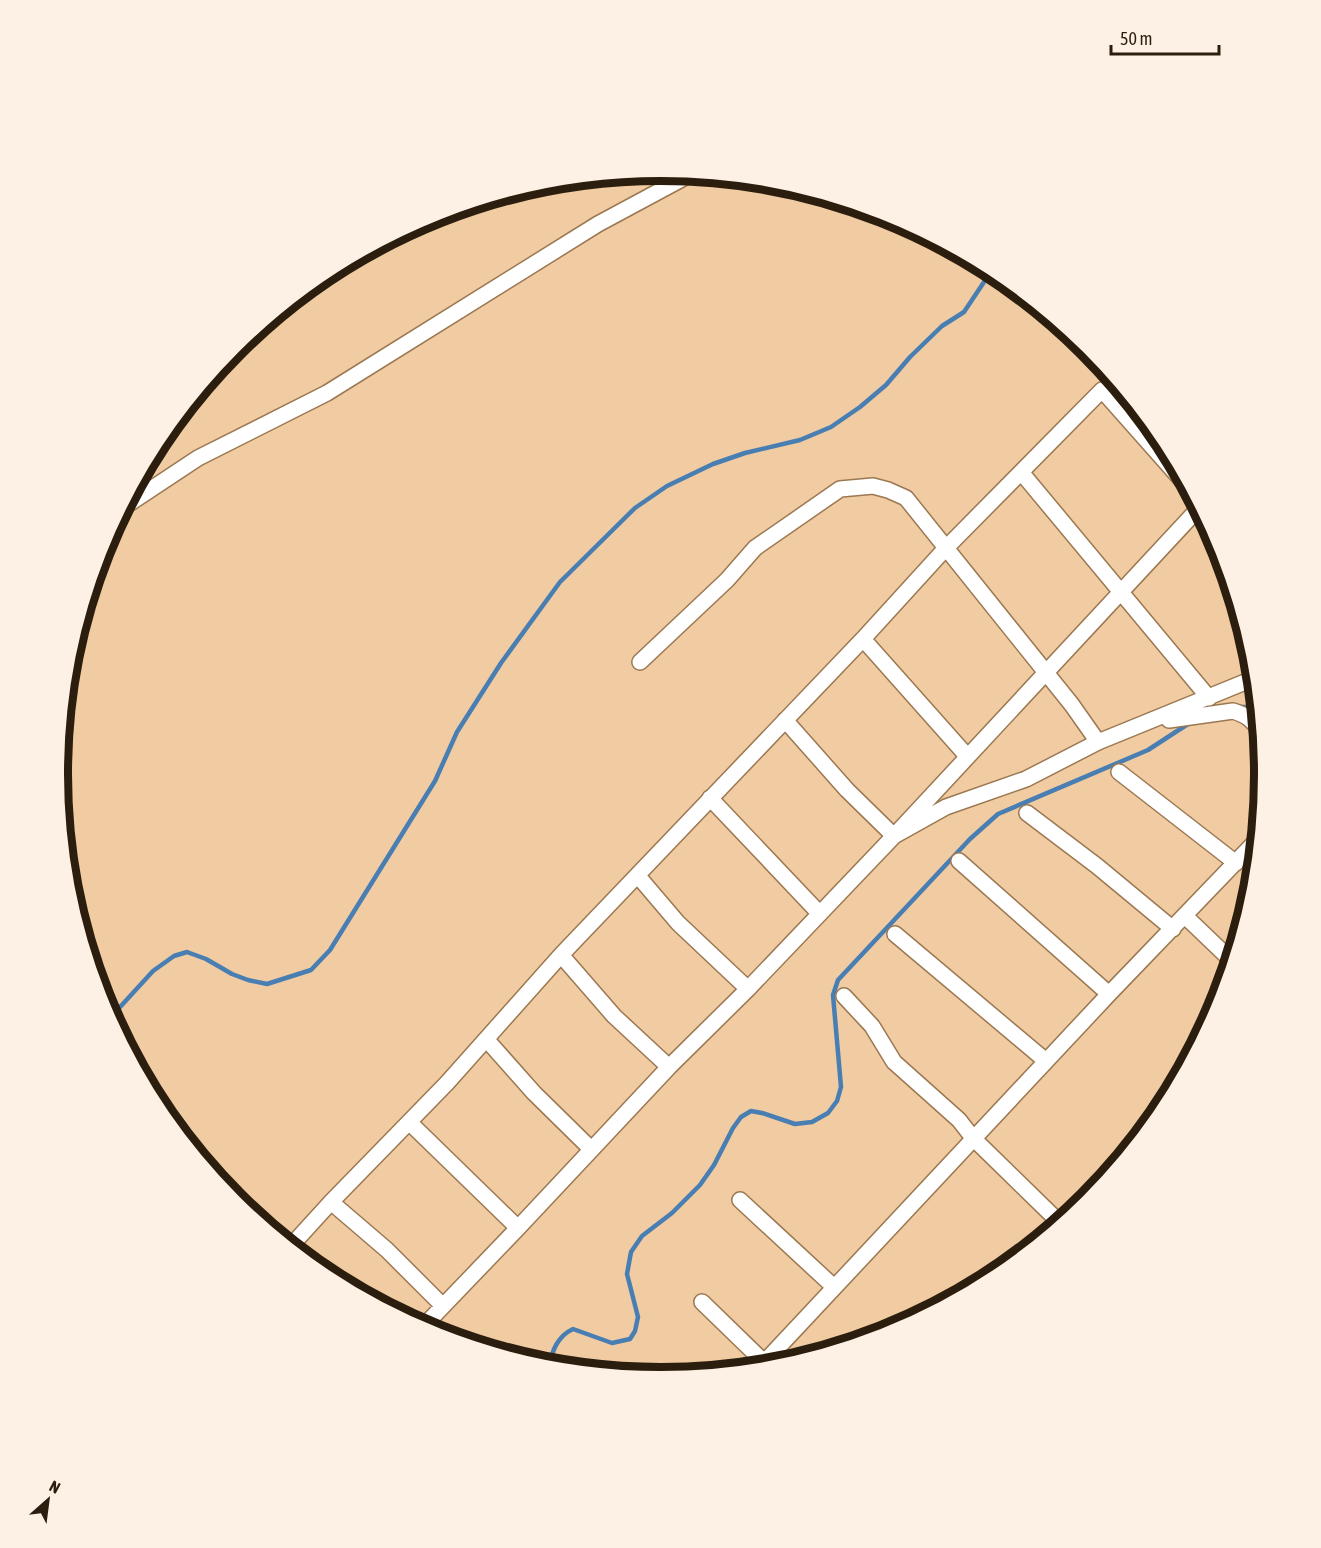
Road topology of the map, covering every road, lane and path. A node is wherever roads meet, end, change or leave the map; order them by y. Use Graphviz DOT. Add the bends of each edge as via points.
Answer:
graph roads {
  1 [pos="677,181"];
  2 [pos="1161,457"];
  3 [pos="1021,472"];
  4 [pos="135,499"];
  5 [pos="1193,514"];
  6 [pos="945,549"];
  7 [pos="1120,591"];
  8 [pos="863,639"];
  9 [pos="640,662"];
  10 [pos="1046,672"];
  11 [pos="1246,682"];
  12 [pos="1209,698"];
  13 [pos="785,720"];
  14 [pos="1250,720"];
  15 [pos="1145,723"];
  16 [pos="1098,742"];
  17 [pos="967,756"];
  18 [pos="1119,772"];
  19 [pos="710,798"];
  20 [pos="1027,813"];
  21 [pos="894,836"];
  22 [pos="1248,850"];
  23 [pos="959,861"];
  24 [pos="1236,863"];
  25 [pos="638,876"];
  26 [pos="819,913"];
  27 [pos="1185,916"];
  28 [pos="1173,928"];
  29 [pos="895,934"];
  30 [pos="1225,954"];
  31 [pos="561,955"];
  32 [pos="748,988"];
  33 [pos="1109,994"];
  34 [pos="844,996"];
  35 [pos="487,1040"];
  36 [pos="1046,1061"];
  37 [pos="669,1067"];
  38 [pos="409,1122"];
  39 [pos="973,1138"];
  40 [pos="591,1149"];
  41 [pos="740,1200"];
  42 [pos="331,1202"];
  43 [pos="1054,1217"];
  44 [pos="518,1228"];
  45 [pos="296,1241"];
  46 [pos="834,1287"];
  47 [pos="702,1302"];
  48 [pos="443,1306"];
  49 [pos="430,1320"];
  50 [pos="772,1357"];
  51 [pos="757,1359"];
  1 -- 4 [label="street" via="598,224 327,393 198,458"];
  2 -- 3 [label="street" via="1102,390"];
  3 -- 6 [label="street"];
  3 -- 7 [label="street"];
  5 -- 7 [label="street"];
  6 -- 8 [label="street"];
  6 -- 9 [label="street" via="898,493 873,486 840,489 755,548 727,580"];
  6 -- 10 [label="street"];
  7 -- 10 [label="street"];
  7 -- 12 [label="street"];
  8 -- 13 [label="street"];
  8 -- 17 [label="street"];
  10 -- 16 [label="street"];
  10 -- 17 [label="street"];
  11 -- 12 [label="street"];
  12 -- 15 [label="street"];
  13 -- 19 [label="street"];
  13 -- 21 [label="street"];
  14 -- 15 [label="street" via="1233,711"];
  15 -- 16 [label="street"];
  16 -- 21 [label="street" via="1026,779 945,807"];
  17 -- 21 [label="street"];
  18 -- 24 [label="street"];
  19 -- 25 [label="street"];
  19 -- 26 [label="street"];
  20 -- 28 [label="street"];
  21 -- 26 [label="street"];
  22 -- 24 [label="street"];
  23 -- 33 [label="street"];
  24 -- 27 [label="street"];
  25 -- 31 [label="street"];
  25 -- 32 [label="street" via="678,922"];
  26 -- 32 [label="street"];
  27 -- 28 [label="street"];
  27 -- 30 [label="street"];
  28 -- 33 [label="street"];
  29 -- 36 [label="street"];
  31 -- 35 [label="street"];
  31 -- 37 [label="street" via="614,1016"];
  32 -- 37 [label="street"];
  33 -- 36 [label="street"];
  34 -- 39 [label="street" via="872,1026 894,1062 959,1120"];
  35 -- 38 [label="street"];
  35 -- 40 [label="street"];
  36 -- 39 [label="street"];
  37 -- 40 [label="street"];
  38 -- 42 [label="street"];
  38 -- 44 [label="street"];
  39 -- 43 [label="street"];
  39 -- 46 [label="street"];
  40 -- 44 [label="street"];
  41 -- 46 [label="street"];
  42 -- 45 [label="street"];
  42 -- 48 [label="street"];
  44 -- 48 [label="street"];
  46 -- 50 [label="street"];
  47 -- 51 [label="street"];
  48 -- 49 [label="street"];
}
